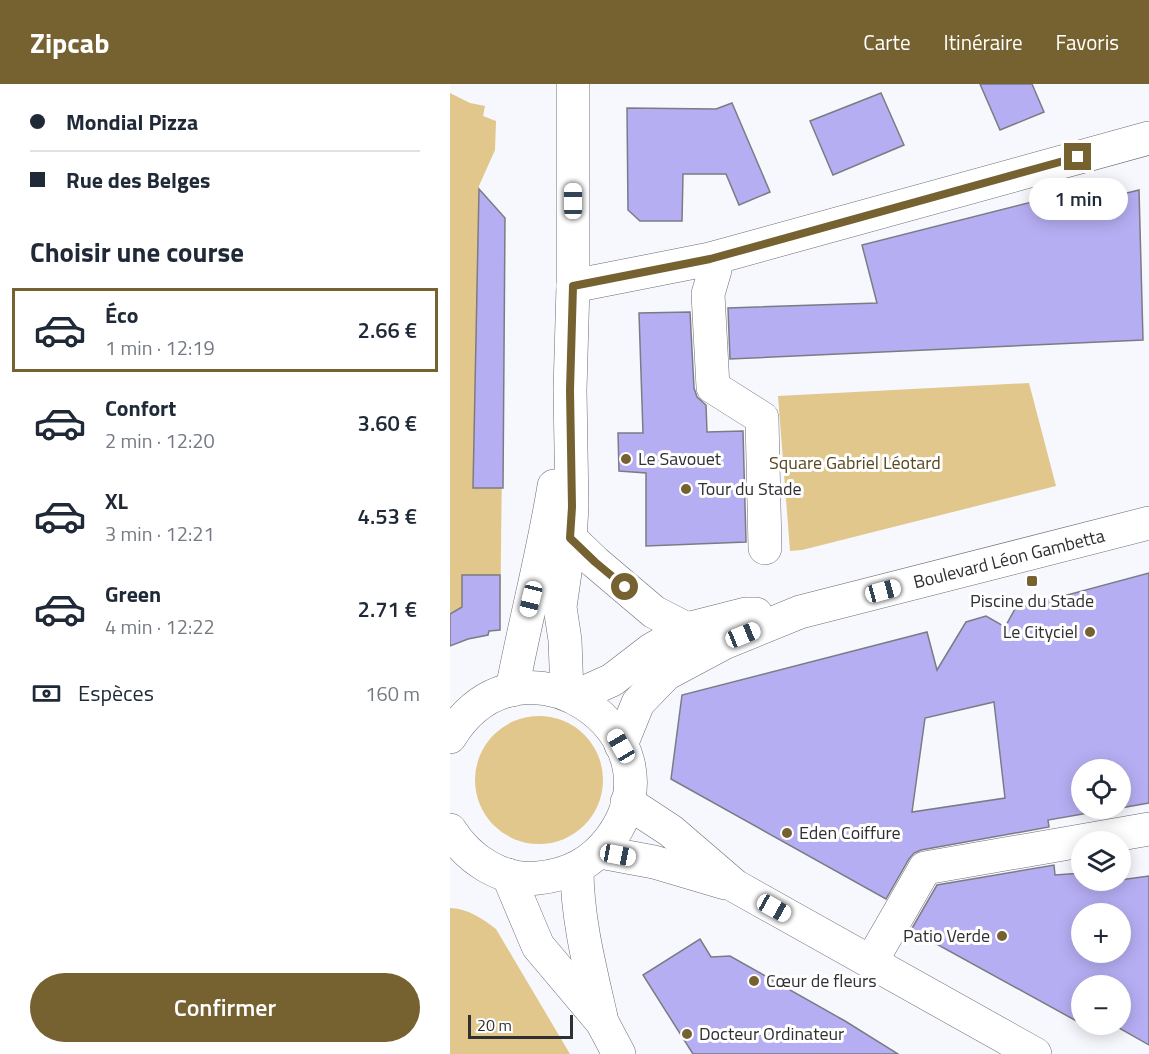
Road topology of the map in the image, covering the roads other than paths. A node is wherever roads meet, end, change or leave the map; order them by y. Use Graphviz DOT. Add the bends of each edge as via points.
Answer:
graph roads {
  1 [pos="573,84"];
  2 [pos="1149,138"];
  3 [pos="716,270"];
  4 [pos="573,286"];
  5 [pos="570,390"];
  6 [pos="1149,523"];
  7 [pos="570,538"];
  8 [pos="765,548"];
  9 [pos="800,612"];
  10 [pos="687,629"];
  11 [pos="512,690"];
  12 [pos="570,695"];
  13 [pos="453,728"];
  14 [pos="621,746"];
  15 [pos="627,802"];
  16 [pos="1149,829"];
  17 [pos="450,831"];
  18 [pos="589,860"];
  19 [pos="508,875"];
  20 [pos="735,886"];
  21 [pos="871,962"];
  22 [pos="602,1022"];
  23 [pos="619,1054"];
  24 [pos="1035,1054"];
  1 -- 4 [label="main road"];
  2 -- 4 [label="main road" via="710,259"];
  3 -- 8 [label="main road" via="708,294 713,387 762,418"];
  4 -- 5 [label="main road"];
  5 -- 7 [label="main road"];
  5 -- 11 [label="main road" via="546,536"];
  6 -- 9 [label="main road, Boulevard Léon Gambetta"];
  7 -- 10 [label="main road" via="654,612"];
  7 -- 12 [label="main road" via="560,607"];
  9 -- 10 [label="main road, Boulevard Léon Gambetta" via="746,614"];
  9 -- 14 [label="main road, Boulevard Léon Gambetta" via="724,643 666,674 638,703"];
  10 -- 12 [label="main road, Boulevard Léon Gambetta" via="612,680"];
  11 -- 12 [label="main road" via="544,688"];
  11 -- 13 [label="main road" via="489,699"];
  12 -- 14 [label="main road" via="594,708"];
  14 -- 15 [label="main road" via="629,774"];
  15 -- 18 [label="main road" via="620,826"];
  15 -- 20 [label="main road" via="671,831"];
  16 -- 21 [label="main road" via="925,868"];
  17 -- 19 [label="main road" via="485,866"];
  18 -- 19 [label="main road" via="554,876 531,879"];
  18 -- 20 [label="main road" via="654,862"];
  18 -- 22 [label="main road" via="577,897"];
  19 -- 22 [label="main road" via="538,946"];
  20 -- 21 [label="main road"];
  21 -- 24 [label="main road"];
  22 -- 23 [label="main road"];
}
